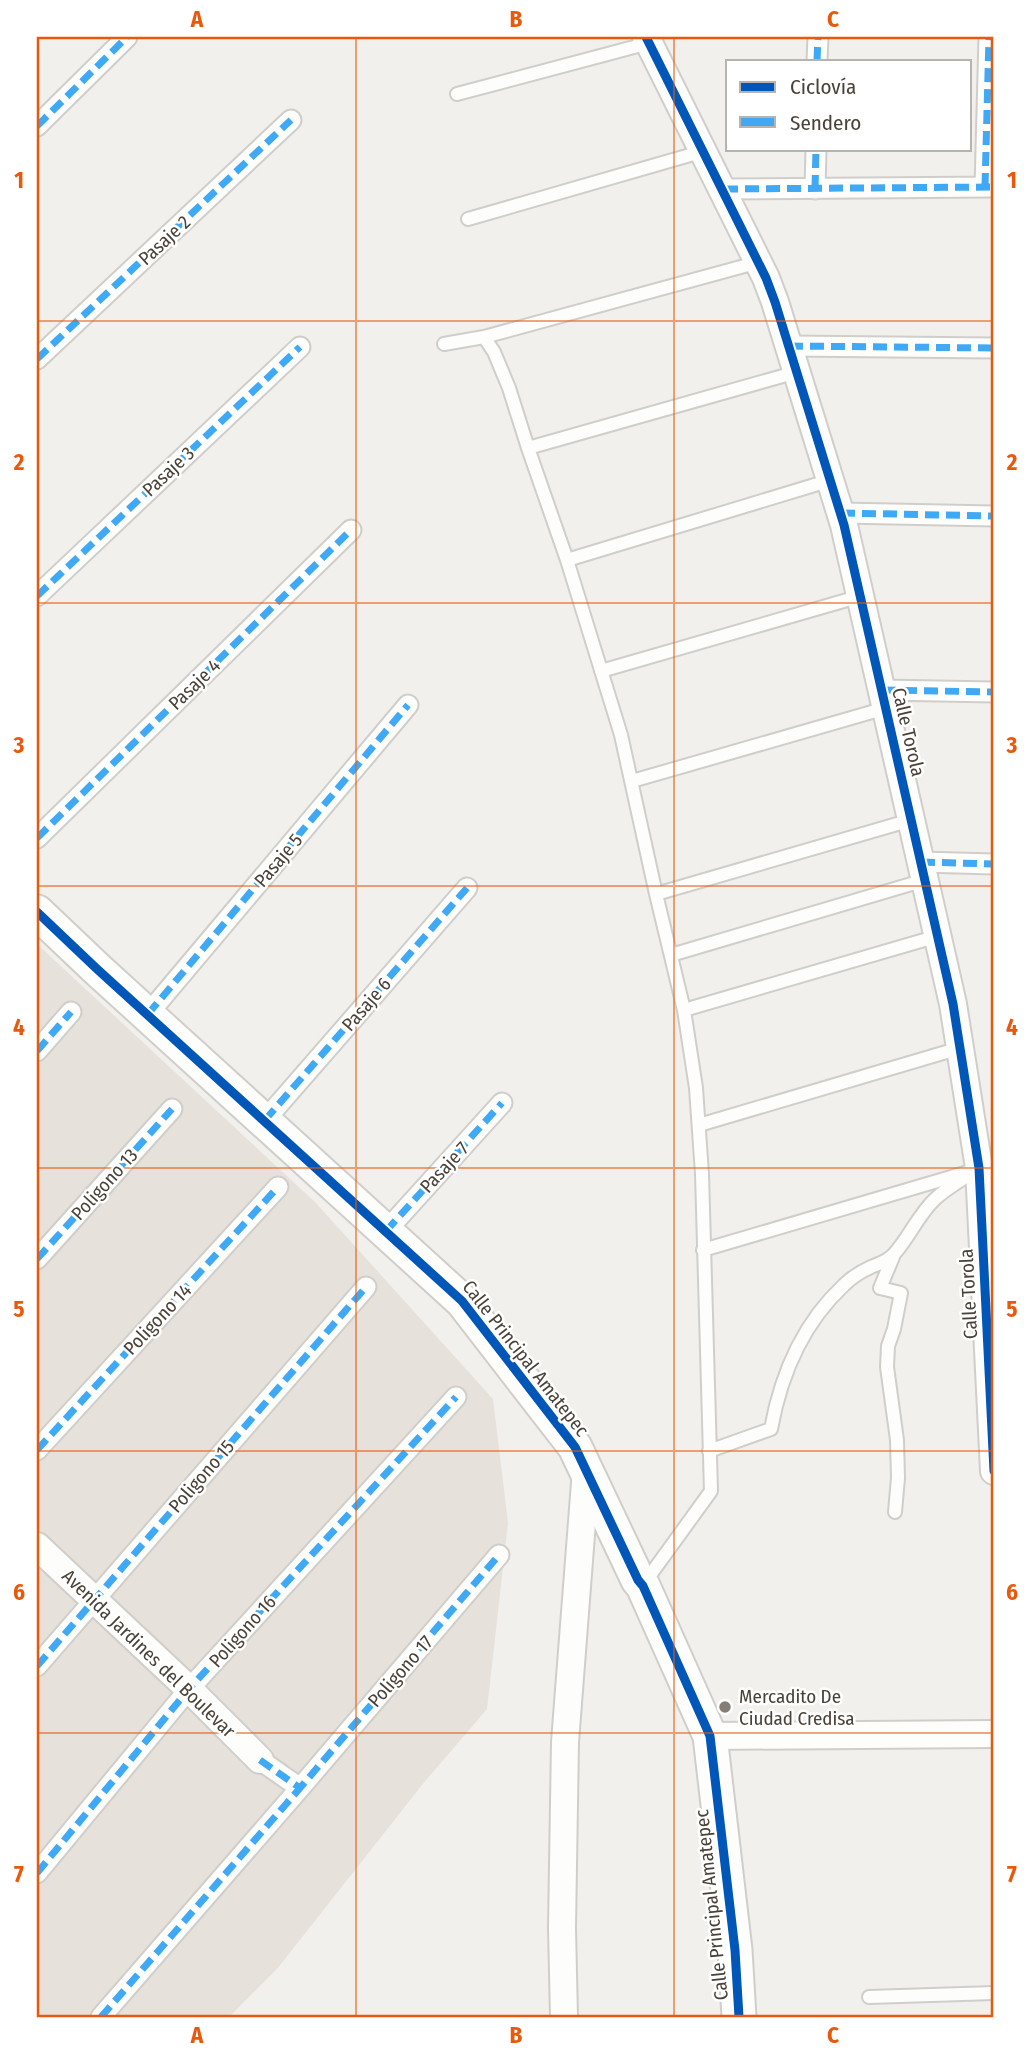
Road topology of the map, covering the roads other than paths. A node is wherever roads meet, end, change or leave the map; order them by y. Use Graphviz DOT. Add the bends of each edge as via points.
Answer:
graph roads {
  1 [pos="127,37"];
  2 [pos="818,37"];
  3 [pos="989,37"];
  4 [pos="648,40"];
  5 [pos="817,60"];
  6 [pos="457,94"];
  7 [pos="291,120"];
  8 [pos="37,126"];
  9 [pos="816,150"];
  10 [pos="704,151"];
  11 [pos="990,187"];
  12 [pos="724,189"];
  13 [pos="816,189"];
  14 [pos="468,219"];
  15 [pos="759,262"];
  16 [pos="484,337"];
  17 [pos="444,344"];
  18 [pos="789,346"];
  19 [pos="300,347"];
  20 [pos="994,348"];
  21 [pos="37,359"];
  22 [pos="797,372"];
  23 [pos="528,448"];
  24 [pos="832,480"];
  25 [pos="841,513"];
  26 [pos="994,516"];
  27 [pos="351,530"];
  28 [pos="567,561"];
  29 [pos="37,596"];
  30 [pos="861,596"];
  31 [pos="601,671"];
  32 [pos="994,692"];
  33 [pos="884,699"];
  34 [pos="408,705"];
  35 [pos="632,781"];
  36 [pos="911,820"];
  37 [pos="37,838"];
  38 [pos="994,864"];
  39 [pos="923,871"];
  40 [pos="467,888"];
  41 [pos="656,894"];
  42 [pos="37,912"];
  43 [pos="938,936"];
  44 [pos="671,955"];
  45 [pos="684,1010"];
  46 [pos="71,1012"];
  47 [pos="148,1014"];
  48 [pos="960,1048"];
  49 [pos="37,1051"];
  50 [pos="502,1104"];
  51 [pos="172,1109"];
  52 [pos="265,1120"];
  53 [pos="699,1125"];
  54 [pos="984,1160"];
  55 [pos="278,1187"];
  56 [pos="386,1231"];
  57 [pos="703,1250"];
  58 [pos="894,1254"];
  59 [pos="37,1259"];
  60 [pos="366,1287"];
  61 [pos="456,1397"];
  62 [pos="37,1450"];
  63 [pos="709,1451"];
  64 [pos="586,1470"];
  65 [pos="994,1471"];
  66 [pos="895,1512"];
  67 [pos="37,1546"];
  68 [pos="499,1555"];
  69 [pos="643,1586"];
  70 [pos="94,1600"];
  71 [pos="37,1666"];
  72 [pos="189,1689"];
  73 [pos="994,1734"];
  74 [pos="710,1735"];
  75 [pos="260,1760"];
  76 [pos="300,1787"];
  77 [pos="37,1873"];
  78 [pos="994,1993"];
  79 [pos="869,1997"];
  80 [pos="102,2017"];
  81 [pos="564,2017"];
  82 [pos="739,2017"];
  1 -- 8 [label="street"];
  2 -- 5 [label="street"];
  3 -- 11 [label="street"];
  4 -- 6 [label="lane"];
  4 -- 10 [label="street, Calle Torola"];
  7 -- 21 [label="street, Pasaje 2"];
  9 -- 13 [label="street"];
  10 -- 12 [label="street, Calle Torola"];
  10 -- 14 [label="lane"];
  11 -- 13 [label="street"];
  12 -- 13 [label="street"];
  12 -- 15 [label="street, Calle Torola"];
  15 -- 16 [label="lane"];
  15 -- 18 [label="street, Calle Torola"];
  16 -- 17 [label="lane"];
  16 -- 23 [label="lane" via="509,388"];
  18 -- 20 [label="street"];
  18 -- 22 [label="street, Calle Torola"];
  19 -- 29 [label="street, Pasaje 3"];
  22 -- 23 [label="lane"];
  22 -- 24 [label="street, Calle Torola"];
  23 -- 28 [label="lane"];
  24 -- 25 [label="street, Calle Torola"];
  24 -- 28 [label="lane"];
  25 -- 26 [label="street"];
  25 -- 30 [label="street, Calle Torola"];
  27 -- 37 [label="street, Pasaje 4"];
  28 -- 31 [label="lane"];
  30 -- 31 [label="lane"];
  30 -- 33 [label="street, Calle Torola"];
  31 -- 35 [label="lane"];
  32 -- 33 [label="street"];
  33 -- 35 [label="lane"];
  33 -- 36 [label="street, Calle Torola"];
  34 -- 47 [label="street, Pasaje 5"];
  35 -- 41 [label="lane"];
  36 -- 39 [label="street, Calle Torola"];
  36 -- 41 [label="lane"];
  38 -- 39 [label="street"];
  39 -- 43 [label="street, Calle Torola"];
  39 -- 44 [label="lane"];
  40 -- 52 [label="street, Pasaje 6"];
  41 -- 44 [label="lane"];
  42 -- 47 [label="street, Calle Principal Amatepec"];
  43 -- 45 [label="lane"];
  43 -- 48 [label="street, Calle Torola"];
  44 -- 45 [label="lane"];
  45 -- 53 [label="lane"];
  46 -- 49 [label="street"];
  47 -- 52 [label="street, Calle Principal Amatepec"];
  48 -- 53 [label="lane"];
  48 -- 54 [label="street, Calle Torola"];
  50 -- 56 [label="street, Pasaje 7"];
  51 -- 59 [label="street, Poligono 13"];
  52 -- 56 [label="street, Calle Principal Amatepec"];
  53 -- 57 [label="lane"];
  54 -- 57 [label="lane"];
  54 -- 58 [label="lane" via="935,1199"];
  54 -- 65 [label="street, Calle Torola"];
  55 -- 62 [label="street, Poligono 14"];
  56 -- 64 [label="street, Calle Principal Amatepec" via="462,1301 575,1447"];
  57 -- 63 [label="lane"];
  58 -- 63 [label="lane" via="845,1283 816,1315 789,1363 771,1429"];
  58 -- 66 [label="lane" via="880,1288 901,1293 887,1367 897,1440"];
  60 -- 70 [label="street, Poligono 15"];
  61 -- 72 [label="street, Poligono 16"];
  63 -- 69 [label="lane" via="711,1491"];
  64 -- 69 [label="street, Calle Principal Amatepec"];
  64 -- 81 [label="street" via="565,1742"];
  67 -- 70 [label="street, Avenida Jardines del Boulevar"];
  68 -- 76 [label="street, Poligono 17"];
  69 -- 74 [label="street, Calle Principal Amatepec"];
  70 -- 71 [label="street, Poligono 15"];
  70 -- 72 [label="street, Avenida Jardines del Boulevar"];
  72 -- 75 [label="street, Avenida Jardines del Boulevar"];
  72 -- 77 [label="street, Poligono 16"];
  73 -- 74 [label="street"];
  74 -- 82 [label="street, Calle Principal Amatepec"];
  75 -- 76 [label="street"];
  76 -- 80 [label="street, Poligono 17"];
  78 -- 79 [label="lane"];
}
